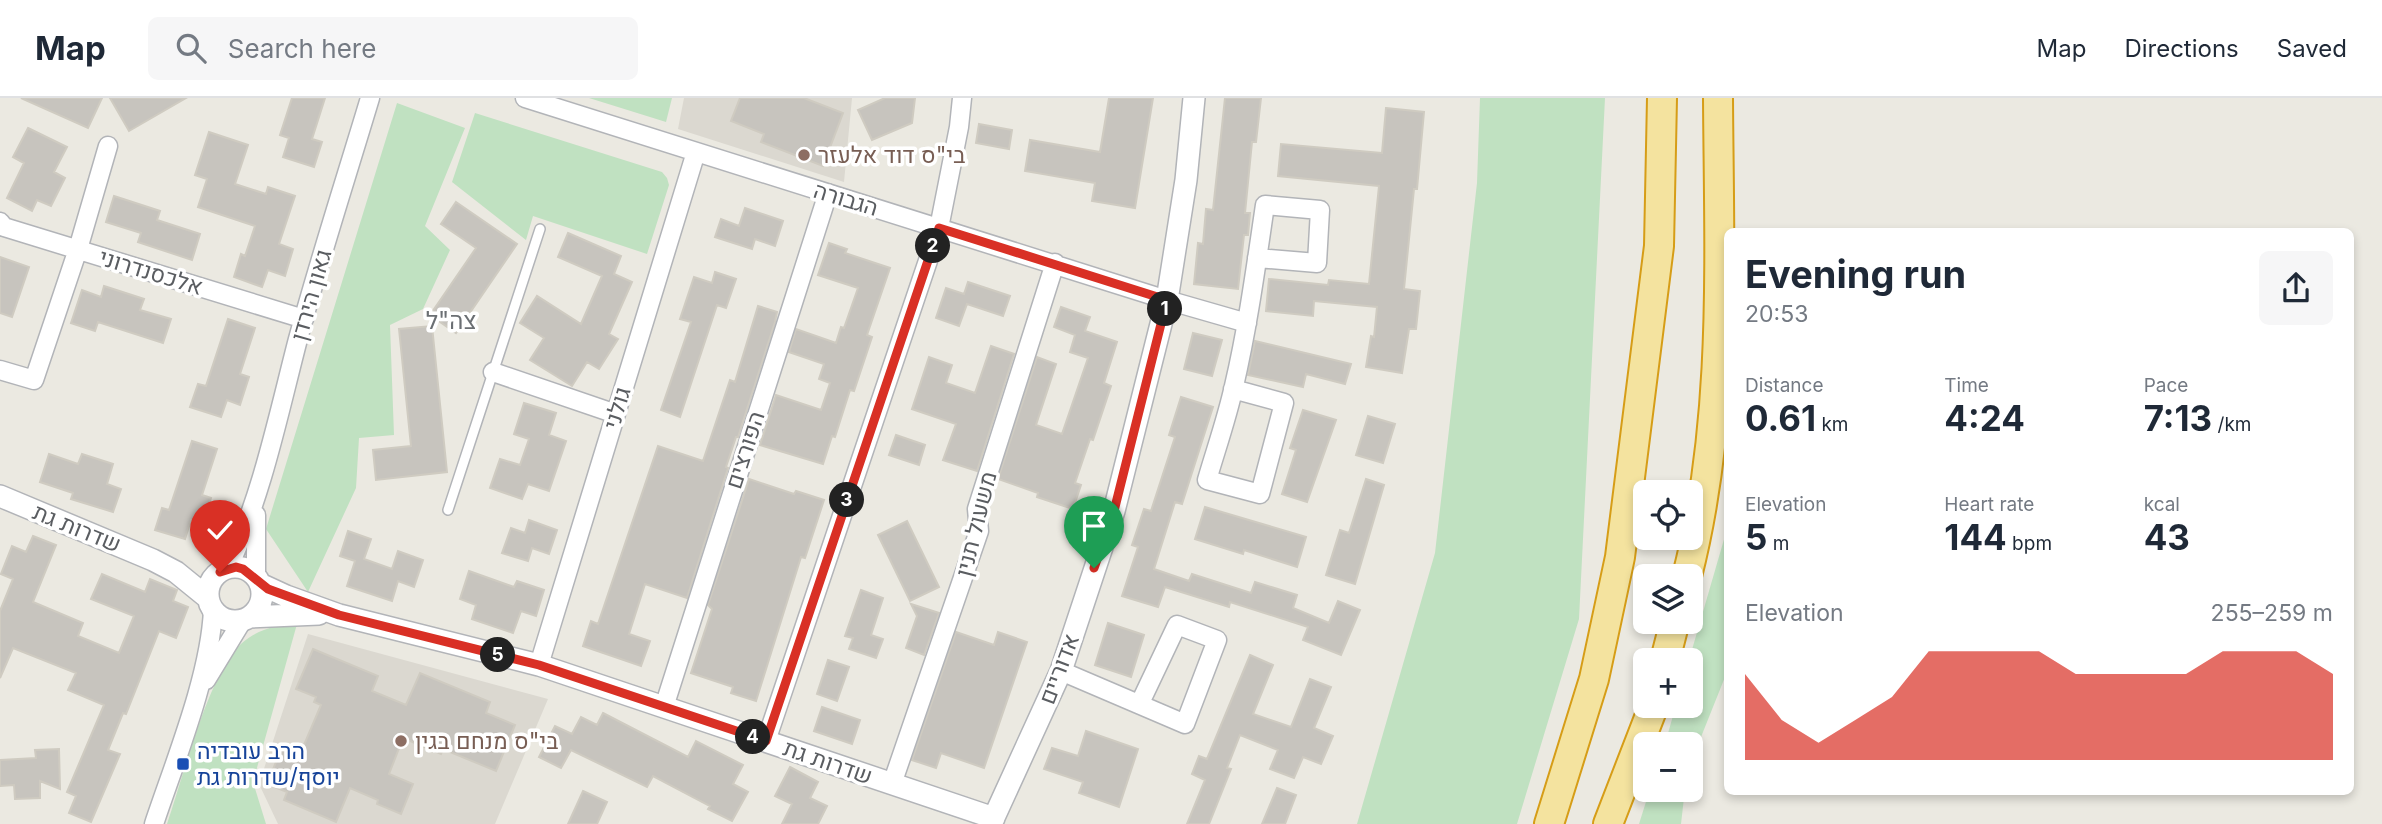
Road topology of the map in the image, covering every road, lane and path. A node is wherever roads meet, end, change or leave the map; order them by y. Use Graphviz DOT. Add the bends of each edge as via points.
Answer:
graph roads {
  1 [pos="370,98"];
  2 [pos="525,98"];
  3 [pos="962,98"];
  4 [pos="1194,98"];
  5 [pos="1661,98"];
  6 [pos="1718,98"];
  7 [pos="107,146"];
  8 [pos="696,152"];
  9 [pos="828,193"];
  10 [pos="0,222"];
  11 [pos="939,228"];
  12 [pos="540,229"];
  13 [pos="78,249"];
  14 [pos="1257,258"];
  15 [pos="1055,263"];
  16 [pos="1167,300"];
  17 [pos="304,319"];
  18 [pos="1247,323"];
  19 [pos="0,370"];
  20 [pos="493,373"];
  21 [pos="1233,389"];
  22 [pos="615,414"];
  23 [pos="257,494"];
  24 [pos="0,497"];
  25 [pos="448,510"];
  26 [pos="153,559"];
  27 [pos="1690,564"];
  28 [pos="224,570"];
  29 [pos="258,581"];
  30 [pos="210,604"];
  31 [pos="339,615"];
  32 [pos="246,619"];
  33 [pos="539,665"];
  34 [pos="1061,671"];
  35 [pos="194,701"];
  36 [pos="1140,703"];
  37 [pos="664,707"];
  38 [pos="1649,718"];
  39 [pos="766,741"];
  40 [pos="892,784"];
  41 [pos="992,821"];
  42 [pos="154,824"];
  43 [pos="1549,824"];
  44 [pos="1608,824"];
  1 -- 17 [label="street, גאון הירדן"];
  2 -- 8 [label="street, הגבורה"];
  3 -- 11 [label="street"];
  4 -- 16 [label="street, אדוריים"];
  5 -- 43 [label="highway" via="1658,246 1620,557 1594,679"];
  6 -- 27 [label="highway" via="1719,350 1708,459"];
  7 -- 13 [label="street"];
  8 -- 9 [label="street, הגבורה"];
  8 -- 22 [label="street, גולני"];
  9 -- 11 [label="street, הגבורה"];
  9 -- 37 [label="street, הפורצים"];
  10 -- 13 [label="street, אלכסנדרוני"];
  11 -- 15 [label="street, הגבורה"];
  11 -- 39 [label="street"];
  12 -- 20 [label="lane"];
  13 -- 17 [label="street, אלכסנדרוני"];
  13 -- 19 [label="street" via="34,380"];
  14 -- 14 [label="street" via="1317,263 1320,211 1265,205"];
  14 -- 18 [label="street"];
  15 -- 16 [label="street, הגבורה"];
  15 -- 40 [label="street, משעול תנין" via="977,509 979,531"];
  16 -- 18 [label="street, הגבורה"];
  16 -- 34 [label="street, אדוריים" via="1114,511"];
  17 -- 23 [label="street, גאון הירדן"];
  18 -- 21 [label="street"];
  20 -- 22 [label="street"];
  20 -- 25 [label="lane"];
  21 -- 21 [label="street" via="1207,480 1260,494 1284,402"];
  22 -- 33 [label="street, גולני"];
  23 -- 28 [label="street, גאון הירדן"];
  23 -- 29 [label="street, גאון הירדן"];
  24 -- 26 [label="street, שדרות גת"];
  26 -- 28 [label="street, שדרות גת"];
  26 -- 30 [label="street, שדרות גת" via="176,572"];
  28 -- 29 [label="street" via="243,569"];
  28 -- 30 [label="street" via="210,583"];
  29 -- 31 [label="street, שדרות גת"];
  29 -- 32 [label="street" via="261,603"];
  30 -- 32 [label="street" via="223,619"];
  30 -- 35 [label="street" via="209,642"];
  31 -- 32 [label="street, שדרות גת"];
  31 -- 33 [label="street, שדרות גת"];
  32 -- 35 [label="street"];
  33 -- 37 [label="street, שדרות גת"];
  34 -- 36 [label="street"];
  34 -- 41 [label="street, אדוריים"];
  35 -- 42 [label="street"];
  36 -- 36 [label="street" via="1177,625 1217,640 1185,724"];
  37 -- 39 [label="street, שדרות גת"];
  38 -- 44 [label="highway"];
  39 -- 40 [label="street, שדרות גת"];
  40 -- 41 [label="street, שדרות גת"];
}
